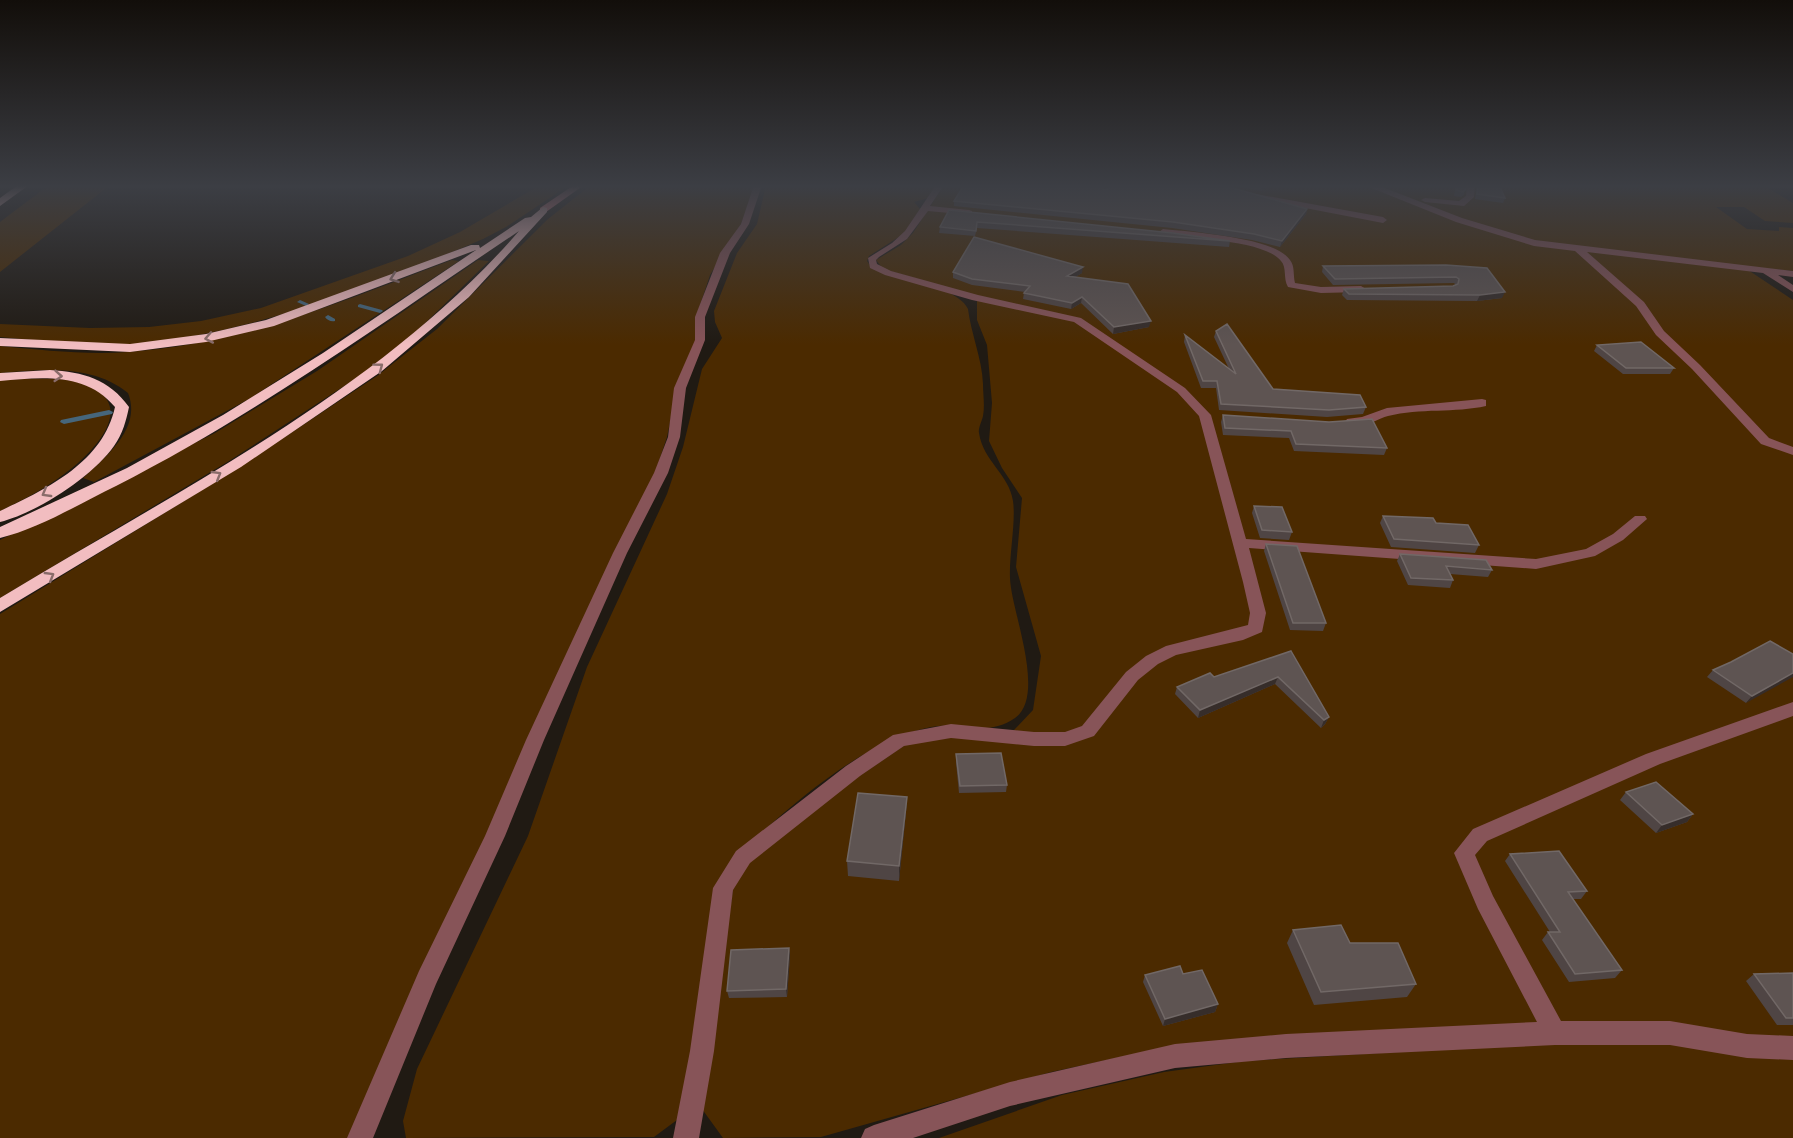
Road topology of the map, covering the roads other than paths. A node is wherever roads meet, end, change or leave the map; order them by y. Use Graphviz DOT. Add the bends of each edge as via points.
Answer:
graph roads {
  1 [pos="490,238"];
  2 [pos="501,238"];
  3 [pos="521,238"];
  4 [pos="735,238"];
  5 [pos="902,238"];
  6 [pos="1219,238"];
  7 [pos="1518,238"];
  8 [pos="1579,250"];
  9 [pos="1766,272"];
  10 [pos="1793,274"];
  11 [pos="1374,289"];
  12 [pos="1793,289"];
  13 [pos="0,342"];
  14 [pos="0,377"];
  15 [pos="1482,403"];
  16 [pos="1336,423"];
  17 [pos="1793,451"];
  18 [pos="0,517"];
  19 [pos="1640,519"];
  20 [pos="0,532"];
  21 [pos="1239,543"];
  22 [pos="0,606"];
  23 [pos="1793,710"];
  24 [pos="1555,1033"];
  25 [pos="1793,1048"];
  26 [pos="360,1138"];
  27 [pos="686,1138"];
  28 [pos="874,1138"];
  1 -- 13 [label="highway, one-way" via="323,304 240,331 130,348"];
  2 -- 20 [label="highway" via="207,431"];
  22 -- 3 [label="highway, one-way" via="291,429 369,375 428,328"];
  4 -- 26 [label="lane" via="714,275 700,317 700,340 680,388 674,437 661,473 535,740"];
  5 -- 21 [label="lane" via="875,255 871,260 873,266 976,298 1077,320 1181,390 1210,416"];
  6 -- 11 [label="lane" via="1278,253 1287,261 1291,285 1322,291"];
  7 -- 8 [label="lane"];
  8 -- 9 [label="lane"];
  8 -- 17 [label="lane" via="1640,304 1660,333 1765,441"];
  9 -- 10 [label="lane"];
  9 -- 12 [label="lane"];
  14 -- 18 [label="highway, one-way" via="53,375 87,379 110,390 122,406 118,427 99,453 55,488"];
  15 -- 16 [label="lane" via="1387,412 1364,421"];
  19 -- 21 [label="lane" via="1590,553 1536,564"];
  21 -- 27 [label="lane" via="1258,613 1256,628 1172,650 1152,660 1132,676 1088,731 1065,739 951,731 899,740 743,857 723,888 702,1051"];
  23 -- 24 [label="lane" via="1642,764 1480,835 1464,853 1485,902"];
  24 -- 25 [label="lane" via="1670,1033 1747,1046"];
  24 -- 28 [label="lane" via="1286,1046 1175,1056 1010,1094"];
}
